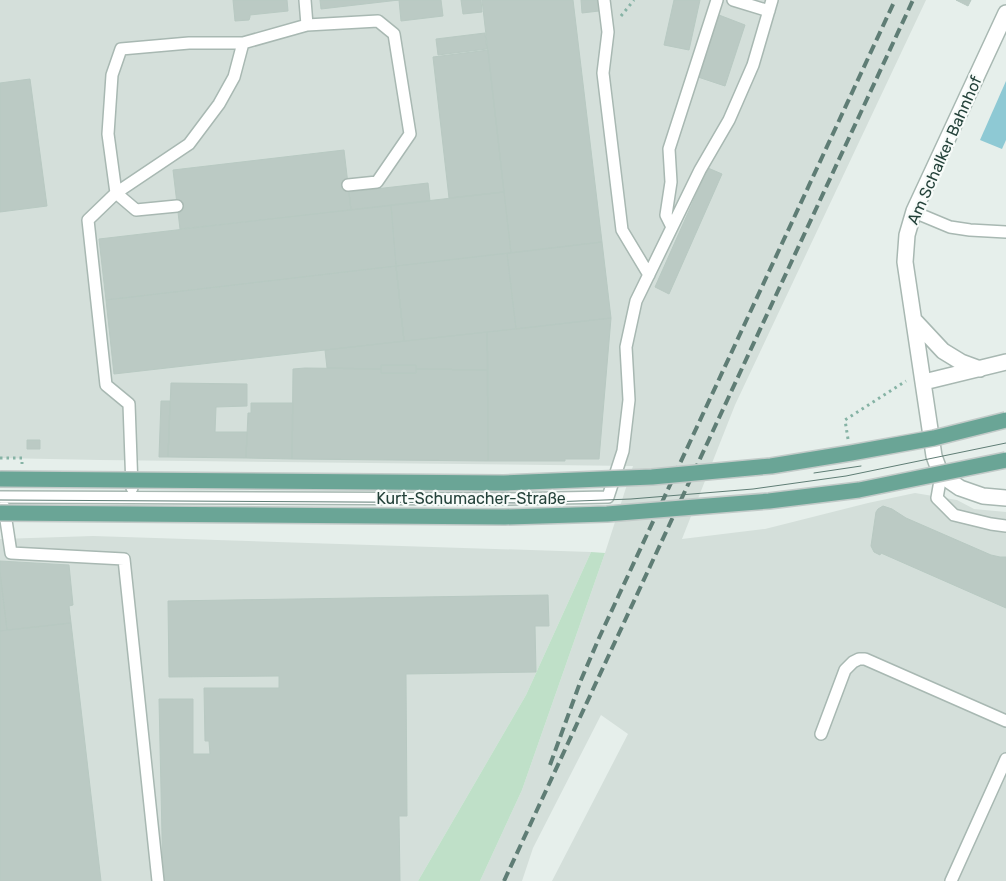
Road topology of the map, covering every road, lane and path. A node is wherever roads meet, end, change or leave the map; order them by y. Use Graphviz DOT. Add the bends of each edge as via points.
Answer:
graph roads {
  1 [pos="306,0"];
  2 [pos="604,0"];
  3 [pos="717,0"];
  4 [pos="733,0"];
  5 [pos="771,6"];
  6 [pos="1006,13"];
  7 [pos="307,25"];
  8 [pos="243,43"];
  9 [pos="348,185"];
  10 [pos="116,193"];
  11 [pos="177,206"];
  12 [pos="914,212"];
  13 [pos="672,228"];
  14 [pos="1006,232"];
  15 [pos="649,275"];
  16 [pos="914,321"];
  17 [pos="1006,362"];
  18 [pos="980,369"];
  19 [pos="923,377"];
  20 [pos="1006,420"];
  21 [pos="851,453"];
  22 [pos="0,458"];
  23 [pos="22,458"];
  24 [pos="1006,460"];
  25 [pos="941,475"];
  26 [pos="0,479"];
  27 [pos="133,497"];
  28 [pos="1,498"];
  29 [pos="1006,498"];
  30 [pos="0,513"];
  31 [pos="1006,526"];
  32 [pos="1006,721"];
  33 [pos="821,734"];
  34 [pos="1006,760"];
  35 [pos="158,881"];
  36 [pos="951,881"];
  1 -- 7 [label="lane"];
  2 -- 15 [label="lane" via="608,32 603,73 622,230"];
  3 -- 13 [label="lane" via="668,149 671,182 666,215"];
  4 -- 5 [label="lane"];
  5 -- 13 [label="lane" via="753,65 729,120"];
  6 -- 12 [label="street, Am Schalker Bahnhof"];
  7 -- 8 [label="lane"];
  7 -- 9 [label="lane" via="378,20 394,34 410,134 377,182"];
  8 -- 10 [label="lane" via="234,77 219,104 189,144"];
  8 -- 10 [label="lane" via="189,43 121,49 112,75 108,134"];
  10 -- 11 [label="lane" via="136,210"];
  10 -- 27 [label="lane" via="88,220 106,385 129,404"];
  12 -- 14 [label="lane" via="950,226"];
  12 -- 16 [label="street, Am Schalker Bahnhof" via="907,236 905,262"];
  13 -- 15 [label="lane"];
  15 -- 27 [label="lane" via="636,301 626,347 629,400 623,451 608,497"];
  16 -- 18 [label="street" via="943,351"];
  16 -- 19 [label="street, Am Schalker Bahnhof"];
  17 -- 18 [label="street"];
  18 -- 19 [label="street"];
  19 -- 21 [label="path" via="879,398 845,420"];
  19 -- 25 [label="street" via="934,456"];
  20 -- 21 [label="main road, Kurt-Schumacher-Straße, bridge" via="934,438"];
  21 -- 26 [label="main road, Kurt-Schumacher-Straße, bridge" via="771,466 652,477 504,483"];
  22 -- 23 [label="path"];
  24 -- 30 [label="main road, Kurt-Schumacher-Straße, bridge" via="859,490 607,514 487,517"];
  25 -- 29 [label="street" via="960,488 984,496"];
  25 -- 31 [label="lane" via="937,498 954,515"];
  27 -- 28 [label="lane"];
  28 -- 35 [label="lane" via="11,553 124,559"];
  32 -- 33 [label="lane" via="859,659 845,670"];
  34 -- 36 [label="lane"];
}
